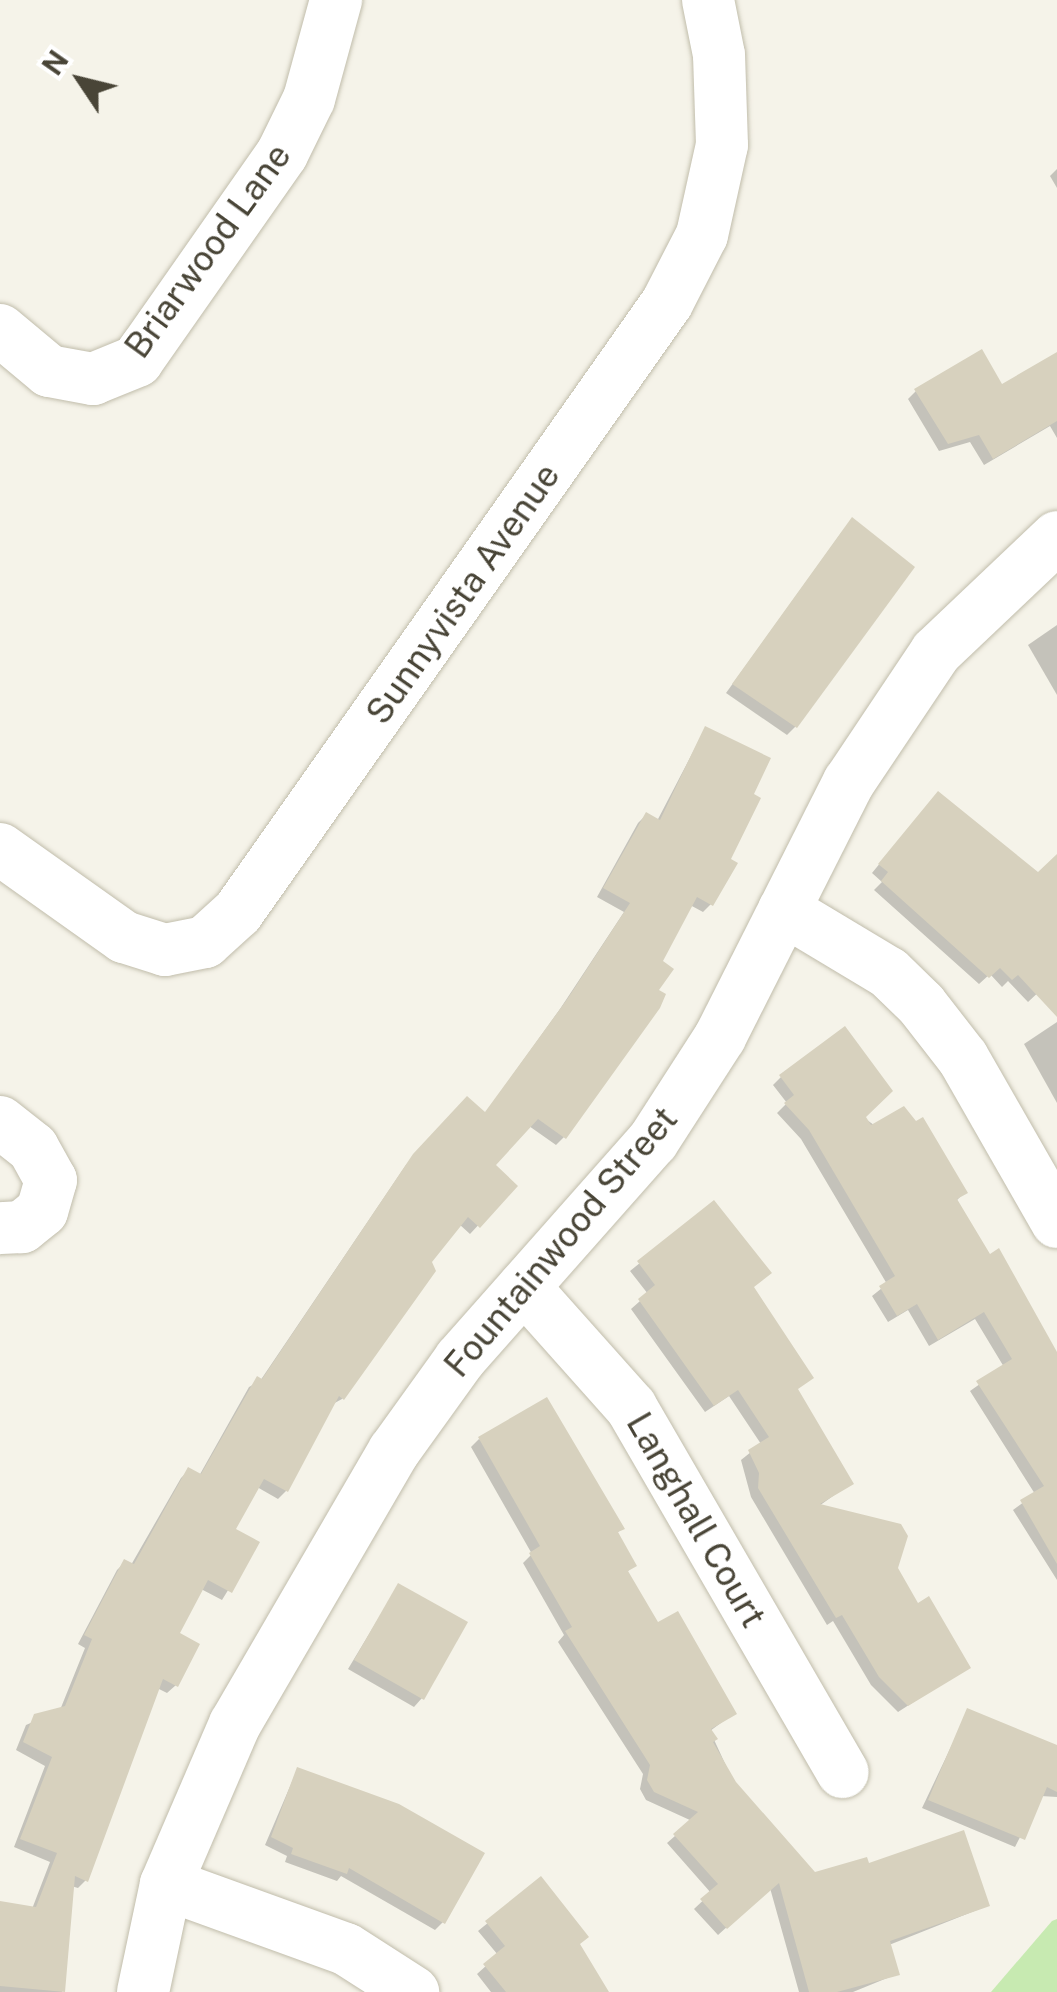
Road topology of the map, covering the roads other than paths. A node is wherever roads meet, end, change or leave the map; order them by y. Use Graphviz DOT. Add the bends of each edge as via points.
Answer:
graph roads {
  1 [pos="336,0"];
  2 [pos="708,0"];
  3 [pos="0,330"];
  4 [pos="1057,537"];
  5 [pos="0,849"];
  6 [pos="784,910"];
  7 [pos="0,1122"];
  8 [pos="1057,1222"];
  9 [pos="0,1228"];
  10 [pos="524,1287"];
  11 [pos="843,1772"];
  12 [pos="166,1884"];
  13 [pos="143,1992"];
  14 [pos="413,1992"];
  1 -- 3 [label="street, Briarwood Lane" via="310,99 282,154 137,361 93,380 49,371"];
  2 -- 5 [label="street, Sunnyvista Avenue" via="719,55 722,145 702,234 668,302 238,912 205,942 164,950 124,937"];
  4 -- 6 [label="street, Fountainwood Street" via="936,652 850,782"];
  6 -- 8 [label="street" via="889,973 921,1004 963,1058"];
  6 -- 10 [label="street, Fountainwood Street" via="720,1037 653,1140"];
  7 -- 9 [label="street" via="33,1148 51,1180 42,1211 22,1226"];
  10 -- 11 [label="street, Langhall Court" via="631,1406"];
  10 -- 12 [label="street, Fountainwood Street" via="460,1359 328,1560 235,1724"];
  12 -- 13 [label="street, Fountainwood Street"];
  12 -- 14 [label="street" via="346,1949"];
}
